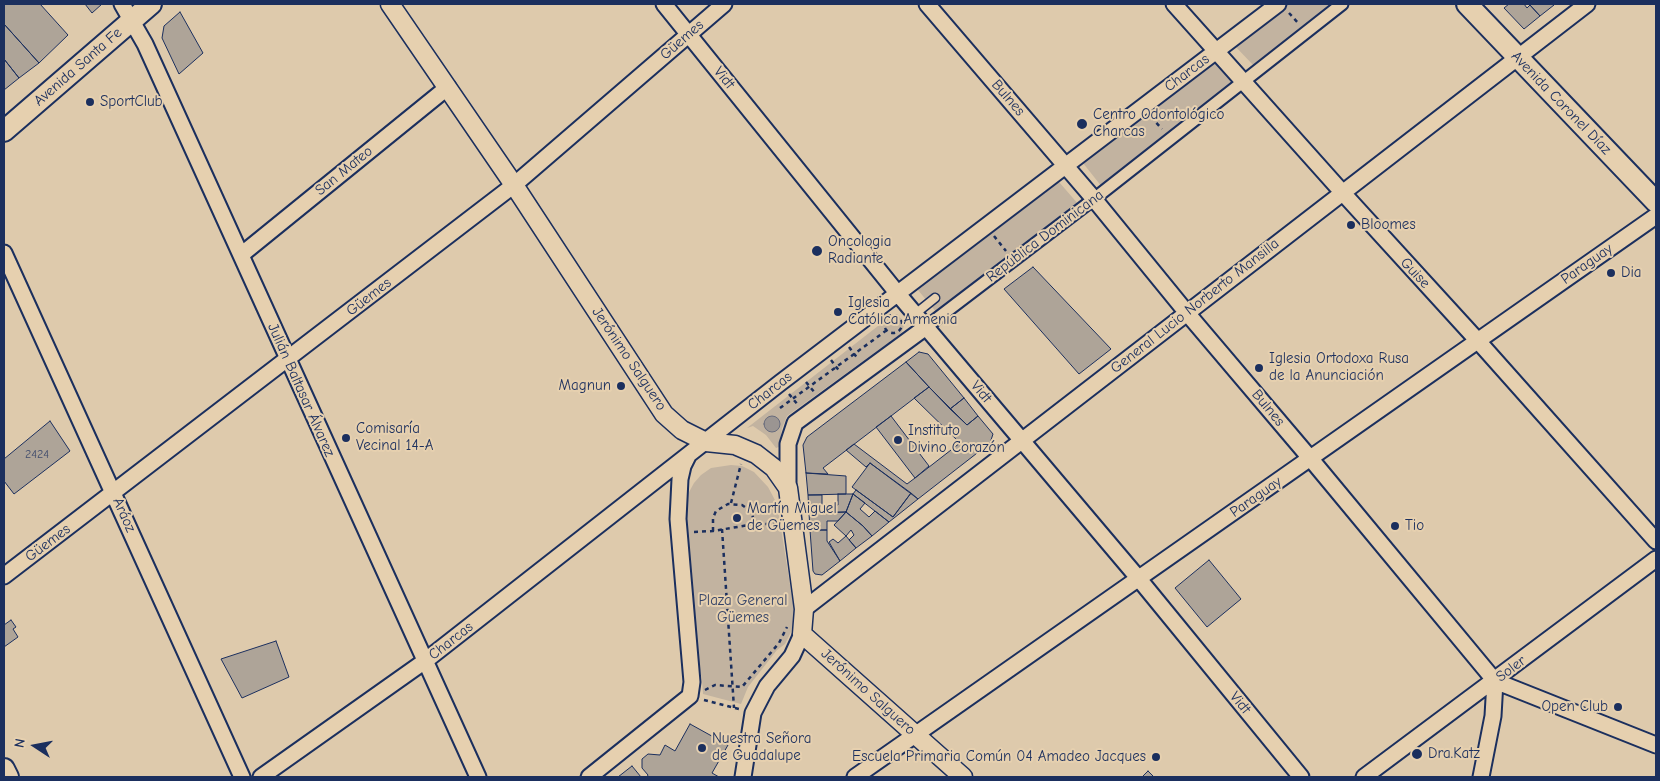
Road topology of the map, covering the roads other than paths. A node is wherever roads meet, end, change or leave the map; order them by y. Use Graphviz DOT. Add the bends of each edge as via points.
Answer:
graph roads {
  1 [pos="151,4"];
  2 [pos="390,4"];
  3 [pos="664,4"];
  4 [pos="724,4"];
  5 [pos="927,4"];
  6 [pos="1174,4"];
  7 [pos="1342,4"];
  8 [pos="1467,4"];
  9 [pos="1587,4"];
  10 [pos="1283,7"];
  11 [pos="127,12"];
  12 [pos="689,34"];
  13 [pos="1216,50"];
  14 [pos="1517,57"];
  15 [pos="1243,81"];
  16 [pos="448,87"];
  17 [pos="4,131"];
  18 [pos="1067,166"];
  19 [pos="514,185"];
  20 [pos="1342,192"];
  21 [pos="1094,199"];
  22 [pos="1656,202"];
  23 [pos="1656,216"];
  24 [pos="4,253"];
  25 [pos="241,255"];
  26 [pos="898,294"];
  27 [pos="935,298"];
  28 [pos="1187,313"];
  29 [pos="915,314"];
  30 [pos="926,327"];
  31 [pos="1478,341"];
  32 [pos="287,360"];
  33 [pos="1022,440"];
  34 [pos="706,442"];
  35 [pos="688,456"];
  36 [pos="1310,458"];
  37 [pos="788,488"];
  38 [pos="114,493"];
  39 [pos="1656,541"];
  40 [pos="1656,560"];
  41 [pos="4,576"];
  42 [pos="1139,579"];
  43 [pos="804,609"];
  44 [pos="802,634"];
  45 [pos="425,661"];
  46 [pos="1495,681"];
  47 [pos="916,735"];
  48 [pos="1656,745"];
  49 [pos="4,769"];
  50 [pos="8,777"];
  51 [pos="242,777"];
  52 [pos="261,777"];
  53 [pos="478,777"];
  54 [pos="589,777"];
  55 [pos="744,777"];
  56 [pos="855,777"];
  57 [pos="963,777"];
  58 [pos="1301,777"];
  59 [pos="1364,777"];
  60 [pos="1481,777"];
  1 -- 11 [label="main road, Avenida Santa Fe"];
  2 -- 16 [label="street, Jerónimo Salguero"];
  3 -- 12 [label="street, Vidt"];
  4 -- 12 [label="street, Güemes"];
  5 -- 18 [label="street, Bulnes"];
  6 -- 13 [label="street, Guise"];
  7 -- 15 [label="street, República Dominicana"];
  8 -- 14 [label="main road, Avenida Coronel Díaz"];
  9 -- 14 [label="street, General Lucio Norberto Mansilla"];
  10 -- 13 [label="street, Charcas"];
  11 -- 17 [label="main road, Avenida Santa Fe"];
  11 -- 25 [label="street, Julián Baltasar Álvarez" via="145,44"];
  12 -- 19 [label="street, Güemes"];
  12 -- 26 [label="street, Vidt"];
  13 -- 15 [label="street, Guise"];
  13 -- 18 [label="street, Charcas"];
  14 -- 20 [label="street, General Lucio Norberto Mansilla"];
  14 -- 22 [label="main road, Avenida Coronel Díaz"];
  15 -- 20 [label="street, Guise"];
  15 -- 21 [label="street, República Dominicana"];
  16 -- 19 [label="street, Jerónimo Salguero"];
  16 -- 25 [label="street, San Mateo"];
  18 -- 21 [label="street, Bulnes"];
  18 -- 26 [label="street, Charcas"];
  19 -- 32 [label="street, Güemes"];
  19 -- 34 [label="street, Jerónimo Salguero" via="664,414 682,430"];
  20 -- 28 [label="street, General Lucio Norberto Mansilla"];
  20 -- 31 [label="street, Guise"];
  21 -- 28 [label="street, Bulnes"];
  21 -- 30 [label="street, República Dominicana"];
  23 -- 31 [label="street, Paraguay"];
  24 -- 38 [label="street, Aráoz"];
  25 -- 32 [label="street, Julián Baltasar Álvarez"];
  26 -- 29 [label="street, Vidt"];
  26 -- 34 [label="street, Charcas"];
  27 -- 29 [label="lane"];
  28 -- 33 [label="street, General Lucio Norberto Mansilla"];
  28 -- 36 [label="street, Bulnes"];
  29 -- 30 [label="street, Vidt"];
  30 -- 33 [label="street, Vidt"];
  30 -- 37 [label="street, República Dominicana" via="800,419 788,444"];
  31 -- 36 [label="street, Paraguay"];
  31 -- 39 [label="street, Guise"];
  32 -- 38 [label="street, Güemes"];
  32 -- 45 [label="street, Julián Baltasar Álvarez"];
  33 -- 42 [label="street, Vidt"];
  33 -- 43 [label="street, General Lucio Norberto Mansilla"];
  34 -- 35 [label="street, Charcas"];
  34 -- 37 [label="street, Jerónimo Salguero" via="723,442 745,448 774,468"];
  35 -- 45 [label="street, Charcas"];
  35 -- 54 [label="street" via="680,478 678,519 692,682 690,696"];
  36 -- 42 [label="street, Paraguay"];
  36 -- 46 [label="street, Bulnes"];
  37 -- 43 [label="street, Jerónimo Salguero"];
  38 -- 41 [label="street, Güemes"];
  38 -- 51 [label="street, Aráoz"];
  40 -- 46 [label="street, Soler"];
  42 -- 47 [label="street, Paraguay"];
  42 -- 58 [label="street, Vidt"];
  43 -- 44 [label="street, Jerónimo Salguero"];
  44 -- 47 [label="street, Jerónimo Salguero"];
  44 -- 55 [label="street" via="792,656 767,686 753,713"];
  45 -- 52 [label="street, Charcas"];
  45 -- 53 [label="street, Julián Baltasar Álvarez"];
  46 -- 48 [label="street, Bulnes"];
  46 -- 59 [label="street, Soler"];
  46 -- 60 [label="street"];
  47 -- 56 [label="street, Paraguay"];
  47 -- 57 [label="street, Jerónimo Salguero"];
  49 -- 50 [label="main road"];
}
